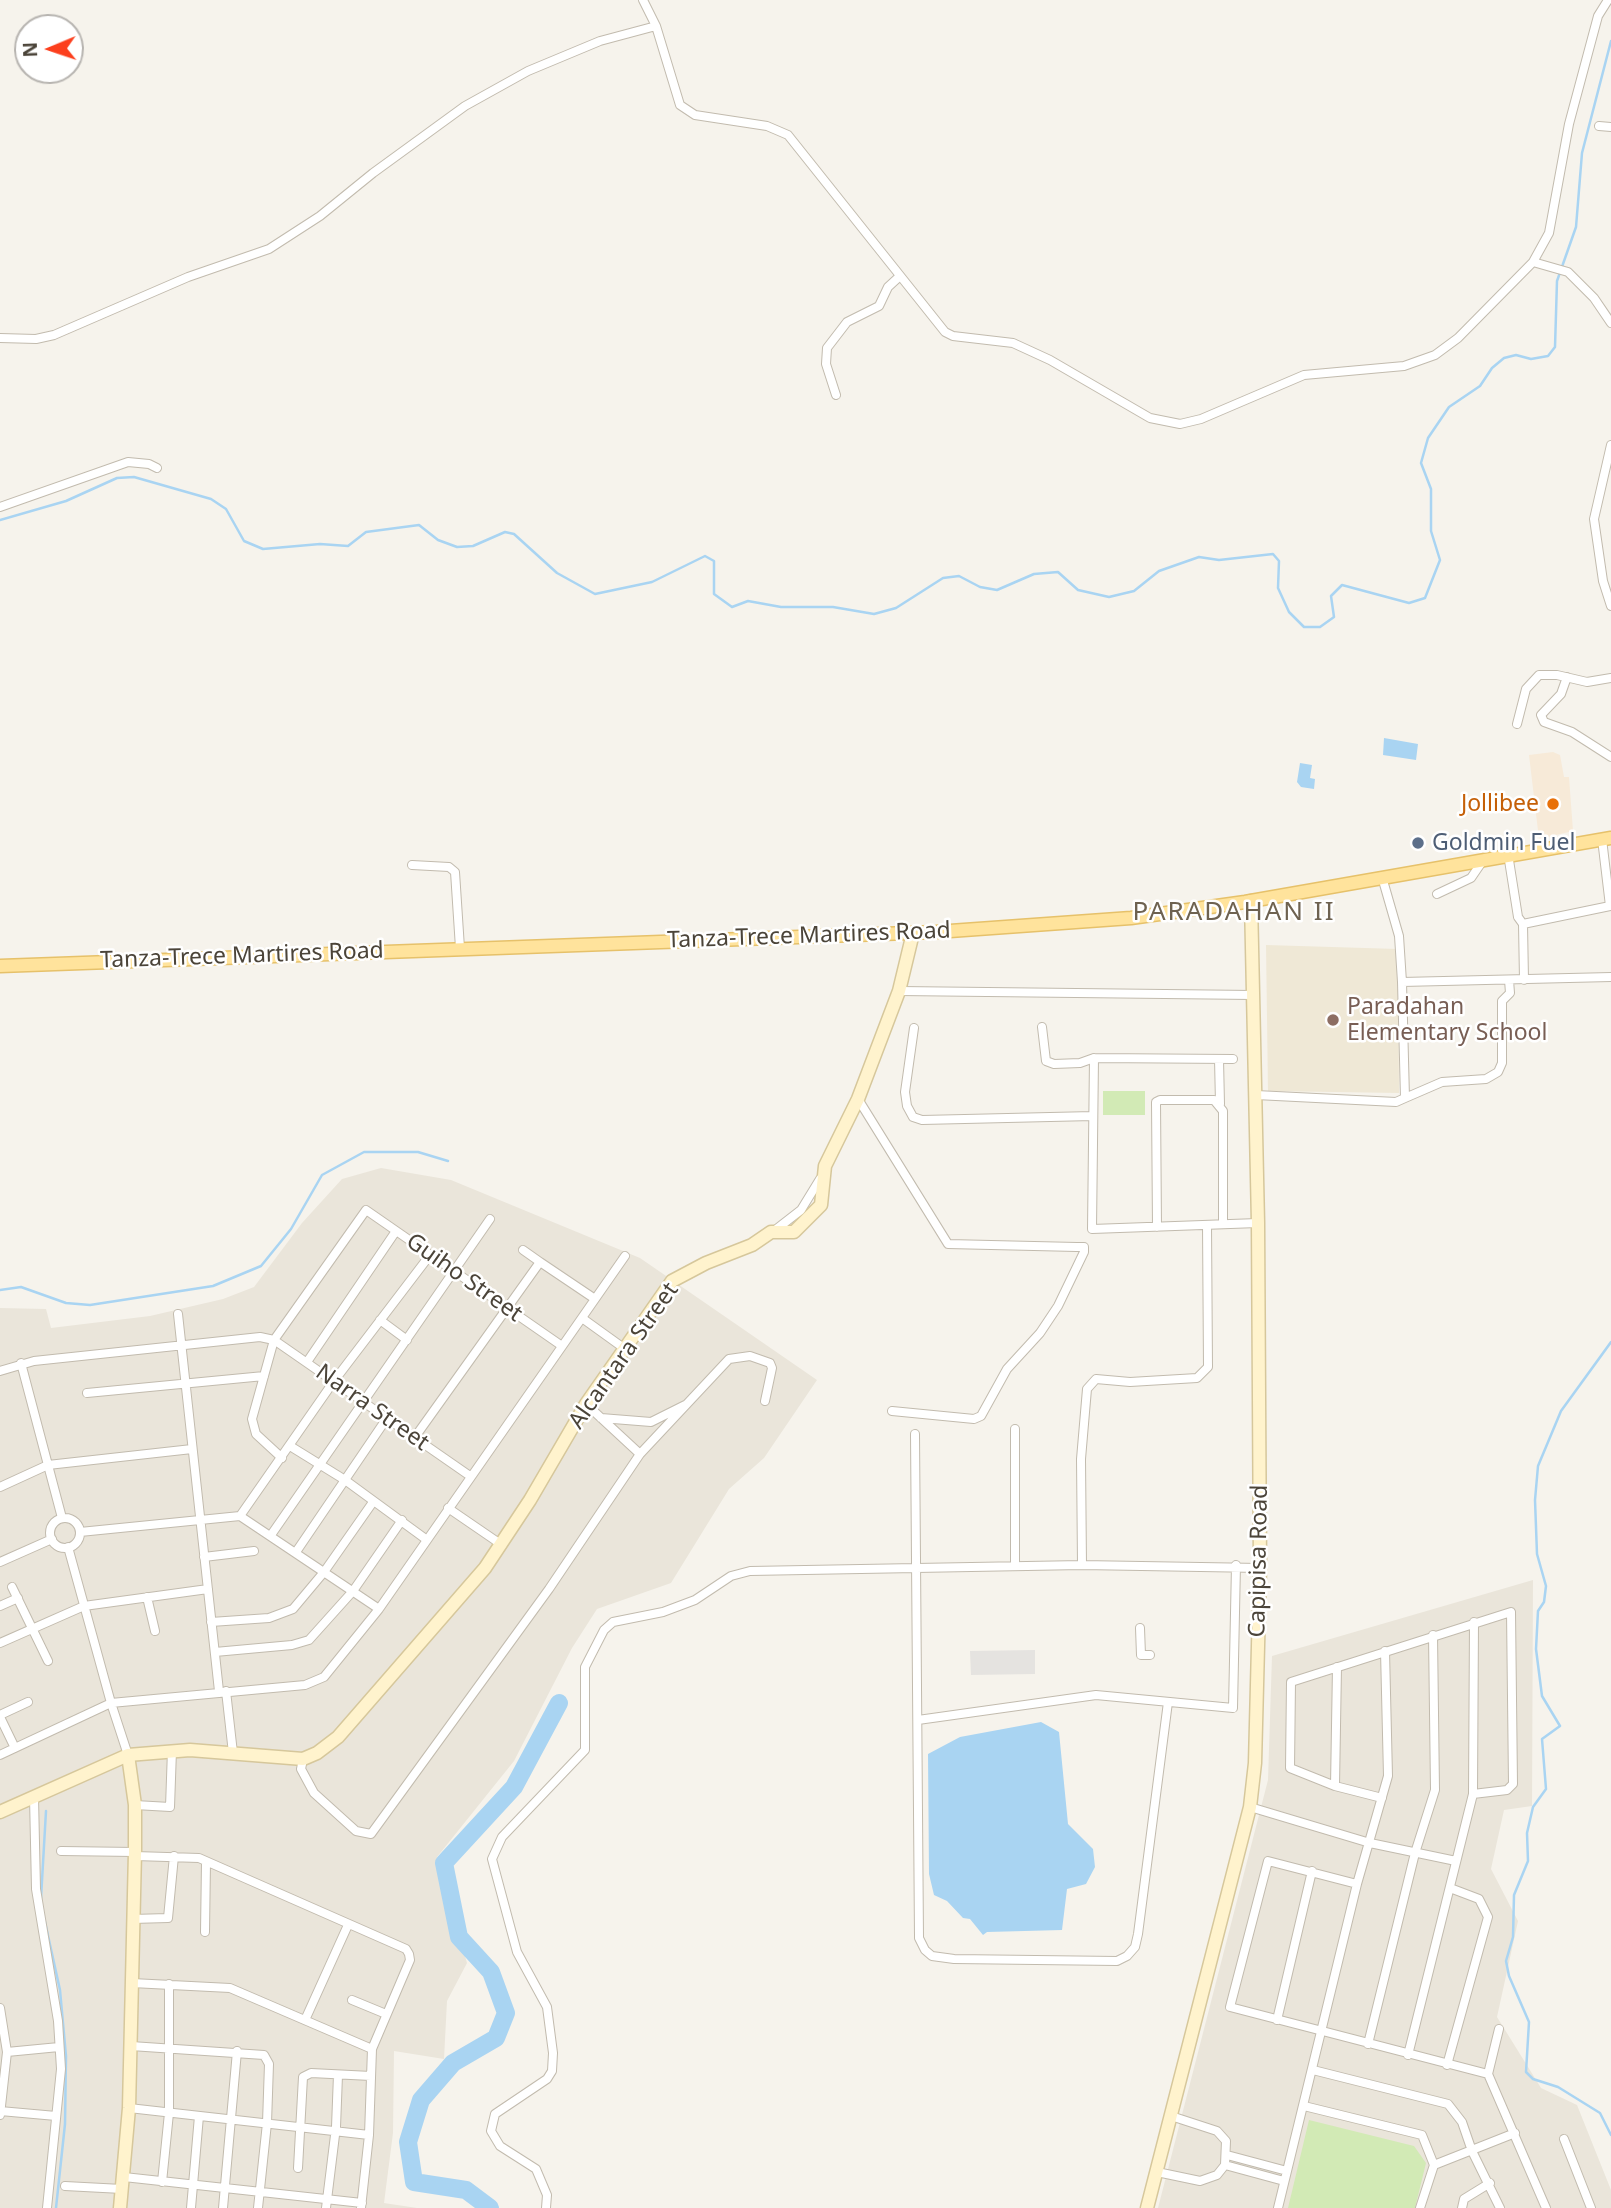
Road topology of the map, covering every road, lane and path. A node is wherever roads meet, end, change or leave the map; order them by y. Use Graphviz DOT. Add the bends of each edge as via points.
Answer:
graph roads {
  1 [pos="643,0"];
  2 [pos="1608,0"];
  3 [pos="656,26"];
  4 [pos="1599,125"];
  5 [pos="1611,127"];
  6 [pos="1538,263"];
  7 [pos="900,276"];
  8 [pos="1611,323"];
  9 [pos="0,338"];
  10 [pos="836,395"];
  11 [pos="1611,444"];
  12 [pos="157,468"];
  13 [pos="0,507"];
  14 [pos="1611,606"];
  15 [pos="1567,677"];
  16 [pos="1611,678"];
  17 [pos="1517,724"];
  18 [pos="1611,757"];
  19 [pos="1607,839"];
  20 [pos="1508,855"];
  21 [pos="1484,859"];
  22 [pos="412,866"];
  23 [pos="1382,877"];
  24 [pos="1437,894"];
  25 [pos="1251,901"];
  26 [pos="1522,924"];
  27 [pos="913,933"];
  28 [pos="460,948"];
  29 [pos="0,966"];
  30 [pos="1611,977"];
  31 [pos="1524,979"];
  32 [pos="1509,980"];
  33 [pos="1402,982"];
  34 [pos="899,991"];
  35 [pos="1254,995"];
  36 [pos="1042,1027"];
  37 [pos="914,1028"];
  38 [pos="1094,1058"];
  39 [pos="1219,1059"];
  40 [pos="1233,1059"];
  41 [pos="1256,1095"];
  42 [pos="1405,1098"];
  43 [pos="858,1099"];
  44 [pos="1220,1104"];
  45 [pos="1093,1116"];
  46 [pos="490,1219"];
  47 [pos="1258,1223"];
  48 [pos="1223,1224"];
  49 [pos="1207,1225"];
  50 [pos="1157,1227"];
  51 [pos="396,1231"];
  52 [pos="523,1251"];
  53 [pos="430,1255"];
  54 [pos="625,1256"];
  55 [pos="540,1262"];
  56 [pos="455,1272"];
  57 [pos="595,1299"];
  58 [pos="508,1309"];
  59 [pos="178,1314"];
  60 [pos="582,1318"];
  61 [pos="380,1320"];
  62 [pos="274,1340"];
  63 [pos="407,1340"];
  64 [pos="181,1345"];
  65 [pos="562,1346"];
  66 [pos="625,1349"];
  67 [pos="307,1362"];
  68 [pos="21,1363"];
  69 [pos="0,1371"];
  70 [pos="264,1376"];
  71 [pos="334,1381"];
  72 [pos="185,1382"];
  73 [pos="87,1393"];
  74 [pos="765,1401"];
  75 [pos="364,1402"];
  76 [pos="691,1402"];
  77 [pos="586,1404"];
  78 [pos="892,1411"];
  79 [pos="387,1418"];
  80 [pos="601,1418"];
  81 [pos="1015,1429"];
  82 [pos="915,1434"];
  83 [pos="415,1437"];
  84 [pos="290,1446"];
  85 [pos="192,1449"];
  86 [pos="640,1454"];
  87 [pos="282,1458"];
  88 [pos="319,1463"];
  89 [pos="48,1465"];
  90 [pos="470,1476"];
  91 [pos="345,1480"];
  92 [pos="0,1487"];
  93 [pos="373,1502"];
  94 [pos="448,1508"];
  95 [pos="240,1516"];
  96 [pos="62,1518"];
  97 [pos="200,1519"];
  98 [pos="402,1520"];
  99 [pos="80,1532"];
  100 [pos="271,1535"];
  101 [pos="52,1539"];
  102 [pos="427,1540"];
  103 [pos="502,1545"];
  104 [pos="68,1548"];
  105 [pos="254,1551"];
  106 [pos="296,1552"];
  107 [pos="204,1557"];
  108 [pos="0,1562"];
  109 [pos="1082,1565"];
  110 [pos="1236,1565"];
  111 [pos="915,1566"];
  112 [pos="1015,1566"];
  113 [pos="1260,1568"];
  114 [pos="324,1572"];
  115 [pos="12,1587"];
  116 [pos="208,1589"];
  117 [pos="353,1591"];
  118 [pos="147,1597"];
  119 [pos="18,1598"];
  120 [pos="0,1606"];
  121 [pos="84,1606"];
  122 [pos="379,1609"];
  123 [pos="211,1622"];
  124 [pos="1474,1622"];
  125 [pos="1140,1628"];
  126 [pos="33,1629"];
  127 [pos="155,1631"];
  128 [pos="1433,1635"];
  129 [pos="0,1643"];
  130 [pos="1385,1651"];
  131 [pos="215,1652"];
  132 [pos="1150,1655"];
  133 [pos="48,1661"];
  134 [pos="1337,1667"];
  135 [pos="222,1691"];
  136 [pos="28,1702"];
  137 [pos="1168,1702"];
  138 [pos="111,1703"];
  139 [pos="0,1716"];
  140 [pos="918,1720"];
  141 [pos="15,1748"];
  142 [pos="172,1750"];
  143 [pos="233,1753"];
  144 [pos="0,1755"];
  145 [pos="128,1755"];
  146 [pos="303,1759"];
  147 [pos="1335,1786"];
  148 [pos="1472,1794"];
  149 [pos="34,1797"];
  150 [pos="1382,1798"];
  151 [pos="135,1805"];
  152 [pos="1250,1807"];
  153 [pos="0,1812"];
  154 [pos="1370,1843"];
  155 [pos="61,1851"];
  156 [pos="1415,1853"];
  157 [pos="135,1854"];
  158 [pos="174,1856"];
  159 [pos="1456,1861"];
  160 [pos="206,1862"];
  161 [pos="1312,1871"];
  162 [pos="1357,1884"];
  163 [pos="1450,1888"];
  164 [pos="132,1919"];
  165 [pos="348,1925"];
  166 [pos="205,1932"];
  167 [pos="132,1983"];
  168 [pos="169,1984"];
  169 [pos="352,2000"];
  170 [pos="0,2008"];
  171 [pos="386,2014"];
  172 [pos="1,2020"];
  173 [pos="306,2020"];
  174 [pos="1277,2020"];
  175 [pos="1499,2029"];
  176 [pos="1323,2032"];
  177 [pos="1368,2044"];
  178 [pos="131,2046"];
  179 [pos="59,2047"];
  180 [pos="171,2047"];
  181 [pos="372,2049"];
  182 [pos="237,2051"];
  183 [pos="7,2052"];
  184 [pos="1408,2055"];
  185 [pos="1447,2065"];
  186 [pos="1313,2070"];
  187 [pos="1488,2074"];
  188 [pos="338,2075"];
  189 [pos="371,2076"];
  190 [pos="1304,2106"];
  191 [pos="129,2108"];
  192 [pos="0,2113"];
  193 [pos="169,2113"];
  194 [pos="56,2116"];
  195 [pos="199,2116"];
  196 [pos="1171,2116"];
  197 [pos="233,2120"];
  198 [pos="267,2123"];
  199 [pos="300,2127"];
  200 [pos="335,2131"];
  201 [pos="1515,2133"];
  202 [pos="369,2135"];
  203 [pos="1564,2139"];
  204 [pos="1472,2151"];
  205 [pos="1227,2155"];
  206 [pos="1225,2165"];
  207 [pos="1434,2165"];
  208 [pos="298,2168"];
  209 [pos="1287,2171"];
  210 [pos="1157,2172"];
  211 [pos="1284,2181"];
  212 [pos="162,2182"];
  213 [pos="123,2183"];
  214 [pos="1490,2183"];
  215 [pos="193,2185"];
  216 [pos="65,2186"];
  217 [pos="225,2189"];
  218 [pos="260,2192"];
  219 [pos="294,2196"];
  220 [pos="326,2204"];
  221 [pos="361,2206"];
  222 [pos="47,2208"];
  223 [pos="120,2208"];
  224 [pos="191,2208"];
  225 [pos="223,2208"];
  226 [pos="258,2208"];
  227 [pos="292,2208"];
  228 [pos="546,2208"];
  229 [pos="1147,2208"];
  230 [pos="1278,2208"];
  231 [pos="1420,2208"];
  232 [pos="1462,2208"];
  233 [pos="1500,2208"];
  234 [pos="1546,2208"];
  235 [pos="1591,2208"];
  1 -- 3 [label="street"];
  2 -- 6 [label="street" via="1598,16 1569,124 1549,233"];
  3 -- 7 [label="street" via="676,96 685,110 767,126 788,135"];
  3 -- 9 [label="street" via="600,41 528,71 465,106 269,249 188,277 54,335"];
  4 -- 5 [label="street"];
  6 -- 7 [label="street" via="1435,355 1404,366 1304,375 1180,424 1150,418 1013,343 945,332"];
  6 -- 8 [label="street" via="1568,272"];
  7 -- 10 [label="street" via="888,286 879,306 847,323 827,348 826,364"];
  11 -- 14 [label="street" via="1594,519"];
  12 -- 13 [label="street" via="128,462"];
  15 -- 16 [label="street" via="1587,682"];
  15 -- 17 [label="street" via="1539,676 1526,689"];
  15 -- 18 [label="street" via="1561,694 1541,715 1544,722 1572,732"];
  19 -- 20 [label="main road, Tanza-Trece Martires Road"];
  19 -- 26 [label="street" via="1610,906"];
  20 -- 21 [label="main road, Tanza-Trece Martires Road"];
  20 -- 26 [label="street"];
  21 -- 23 [label="main road, Tanza-Trece Martires Road"];
  21 -- 24 [label="street" via="1471,878"];
  22 -- 28 [label="street" via="449,867 455,872"];
  23 -- 25 [label="main road, Tanza-Trece Martires Road"];
  23 -- 33 [label="street" via="1399,936"];
  25 -- 27 [label="main road, Tanza-Trece Martires Road" via="1131,918"];
  25 -- 35 [label="street, Capipisa Road"];
  26 -- 31 [label="street"];
  27 -- 28 [label="main road, Tanza-Trece Martires Road"];
  27 -- 34 [label="street, Alcantara Street"];
  28 -- 29 [label="main road, Tanza-Trece Martires Road"];
  30 -- 31 [label="street"];
  31 -- 32 [label="street"];
  32 -- 33 [label="street"];
  32 -- 42 [label="street" via="1510,993 1501,1009 1502,1063 1498,1072 1486,1079 1441,1082"];
  33 -- 42 [label="street"];
  34 -- 35 [label="street"];
  34 -- 43 [label="street, Alcantara Street"];
  35 -- 41 [label="street, Capipisa Road"];
  36 -- 38 [label="street" via="1046,1061 1080,1063"];
  37 -- 45 [label="street" via="905,1092 913,1116 922,1120"];
  38 -- 39 [label="street"];
  38 -- 45 [label="street"];
  39 -- 40 [label="street"];
  39 -- 44 [label="street"];
  41 -- 42 [label="street" via="1396,1102"];
  41 -- 47 [label="street, Capipisa Road"];
  43 -- 66 [label="street, Alcantara Street" via="825,1166 821,1205 812,1217 794,1232 771,1232 672,1281"];
  43 -- 78 [label="street" via="948,1244 1084,1247 1058,1306 1007,1369 981,1416"];
  44 -- 48 [label="street"];
  44 -- 50 [label="street" via="1213,1100 1156,1102"];
  45 -- 50 [label="street" via="1093,1229"];
  46 -- 56 [label="street"];
  47 -- 48 [label="street"];
  47 -- 113 [label="street, Capipisa Road"];
  48 -- 49 [label="street"];
  49 -- 50 [label="street"];
  49 -- 109 [label="street" via="1208,1367 1197,1378 1096,1379 1087,1389 1081,1459"];
  51 -- 53 [label="street, Guiho Street"];
  51 -- 62 [label="street, Guiho Street" via="366,1210"];
  51 -- 67 [label="street"];
  52 -- 55 [label="street"];
  53 -- 56 [label="street, Guiho Street"];
  53 -- 61 [label="street"];
  54 -- 57 [label="street"];
  55 -- 57 [label="street"];
  55 -- 58 [label="street"];
  56 -- 58 [label="street, Guiho Street"];
  56 -- 63 [label="street"];
  57 -- 60 [label="street"];
  58 -- 65 [label="street, Guiho Street"];
  58 -- 83 [label="street"];
  59 -- 64 [label="street"];
  60 -- 65 [label="street"];
  60 -- 66 [label="street"];
  61 -- 63 [label="street"];
  61 -- 71 [label="street"];
  62 -- 64 [label="street" via="260,1337"];
  62 -- 67 [label="street, Narra Street"];
  62 -- 70 [label="street"];
  63 -- 75 [label="street"];
  64 -- 68 [label="street"];
  64 -- 72 [label="street"];
  65 -- 90 [label="street"];
  66 -- 77 [label="street, Alcantara Street"];
  67 -- 71 [label="street, Narra Street"];
  68 -- 69 [label="street"];
  68 -- 89 [label="street"];
  70 -- 72 [label="street"];
  70 -- 87 [label="street" via="253,1428"];
  71 -- 75 [label="street, Narra Street"];
  71 -- 84 [label="street"];
  72 -- 73 [label="street"];
  72 -- 85 [label="street"];
  74 -- 76 [label="street" via="772,1365 745,1355 722,1364"];
  75 -- 79 [label="street, Narra Street"];
  75 -- 88 [label="street"];
  76 -- 80 [label="street" via="651,1422"];
  76 -- 86 [label="street"];
  77 -- 80 [label="street"];
  77 -- 103 [label="street, Alcantara Street"];
  79 -- 83 [label="street, Narra Street"];
  79 -- 91 [label="street"];
  80 -- 86 [label="street"];
  81 -- 112 [label="street"];
  82 -- 111 [label="street"];
  83 -- 90 [label="street, Narra Street"];
  84 -- 87 [label="street"];
  84 -- 88 [label="street"];
  85 -- 89 [label="street"];
  85 -- 97 [label="street"];
  86 -- 146 [label="street" via="372,1834 356,1830 314,1793 301,1769"];
  87 -- 95 [label="street"];
  88 -- 91 [label="street"];
  88 -- 100 [label="street"];
  89 -- 92 [label="street"];
  89 -- 96 [label="street"];
  90 -- 94 [label="street"];
  91 -- 93 [label="street"];
  91 -- 106 [label="street"];
  93 -- 98 [label="street"];
  93 -- 114 [label="street"];
  94 -- 102 [label="street"];
  94 -- 103 [label="street"];
  95 -- 97 [label="street"];
  95 -- 100 [label="street"];
  96 -- 99 [label="street" via="76,1522"];
  96 -- 101 [label="street" via="52,1526"];
  97 -- 99 [label="street"];
  97 -- 107 [label="street"];
  98 -- 102 [label="street"];
  98 -- 117 [label="street"];
  99 -- 104 [label="street"];
  100 -- 106 [label="street"];
  101 -- 104 [label="street"];
  101 -- 108 [label="street"];
  102 -- 122 [label="street"];
  103 -- 146 [label="street, Alcantara Street" via="338,1737"];
  104 -- 121 [label="street"];
  105 -- 107 [label="street"];
  106 -- 114 [label="street"];
  107 -- 116 [label="street"];
  109 -- 110 [label="street"];
  109 -- 112 [label="street"];
  110 -- 113 [label="street"];
  110 -- 137 [label="street" via="1233,1708"];
  111 -- 112 [label="street"];
  111 -- 140 [label="street"];
  111 -- 228 [label="street" via="750,1571 731,1576 695,1600 613,1622 590,1654 584,1680 585,1750 502,1837 492,1859 517,1952 547,2007 553,2053 547,2079 495,2114 491,2131 500,2146 536,2169 547,2195"];
  113 -- 152 [label="street, Capipisa Road"];
  114 -- 117 [label="street"];
  114 -- 123 [label="street" via="286,1613"];
  115 -- 119 [label="street"];
  116 -- 118 [label="street"];
  116 -- 123 [label="street"];
  117 -- 122 [label="street"];
  117 -- 131 [label="street" via="318,1632 301,1643"];
  118 -- 121 [label="street"];
  118 -- 127 [label="street"];
  119 -- 120 [label="street"];
  119 -- 126 [label="street"];
  121 -- 126 [label="street"];
  121 -- 138 [label="street"];
  122 -- 135 [label="street" via="316,1682"];
  123 -- 131 [label="street"];
  124 -- 128 [label="street"];
  124 -- 148 [label="street"];
  124 -- 148 [label="street" via="1511,1612 1513,1784 1507,1790"];
  125 -- 132 [label="street" via="1141,1655"];
  126 -- 129 [label="street"];
  126 -- 133 [label="street"];
  128 -- 130 [label="street"];
  128 -- 156 [label="street" via="1435,1790"];
  130 -- 134 [label="street"];
  130 -- 150 [label="street" via="1388,1776"];
  131 -- 135 [label="street"];
  134 -- 147 [label="street"];
  134 -- 147 [label="street" via="1291,1682 1290,1768"];
  135 -- 138 [label="street"];
  135 -- 143 [label="street"];
  136 -- 139 [label="street"];
  137 -- 140 [label="street" via="1096,1695"];
  137 -- 140 [label="street" via="1138,1934 1135,1947 1117,1961 954,1959 925,1951 919,1938"];
  138 -- 141 [label="street"];
  138 -- 145 [label="street"];
  139 -- 141 [label="street"];
  141 -- 144 [label="street"];
  142 -- 143 [label="street"];
  142 -- 145 [label="street"];
  142 -- 151 [label="street" via="170,1807"];
  143 -- 146 [label="street"];
  145 -- 149 [label="street"];
  145 -- 151 [label="street"];
  147 -- 150 [label="street"];
  148 -- 159 [label="street"];
  149 -- 153 [label="street"];
  149 -- 179 [label="street" via="36,1889"];
  150 -- 154 [label="street"];
  151 -- 157 [label="street"];
  152 -- 154 [label="street"];
  152 -- 196 [label="street, Capipisa Road"];
  154 -- 156 [label="street"];
  154 -- 162 [label="street"];
  155 -- 157 [label="street"];
  156 -- 159 [label="street"];
  156 -- 177 [label="street"];
  157 -- 158 [label="street"];
  157 -- 164 [label="street"];
  158 -- 160 [label="street"];
  158 -- 164 [label="street" via="168,1918"];
  159 -- 163 [label="street"];
  160 -- 165 [label="street"];
  160 -- 166 [label="street"];
  161 -- 162 [label="street"];
  161 -- 174 [label="street"];
  161 -- 174 [label="street" via="1268,1861 1230,2007"];
  162 -- 176 [label="street"];
  163 -- 184 [label="street"];
  163 -- 185 [label="street" via="1479,1899 1488,1916"];
  164 -- 167 [label="street"];
  165 -- 171 [label="street" via="409,1954"];
  165 -- 173 [label="street"];
  167 -- 168 [label="street"];
  167 -- 178 [label="street"];
  168 -- 173 [label="street" via="230,1988"];
  168 -- 180 [label="street"];
  169 -- 171 [label="street"];
  170 -- 172 [label="street"];
  171 -- 181 [label="street"];
  172 -- 183 [label="street"];
  173 -- 181 [label="street"];
  174 -- 176 [label="street"];
  175 -- 187 [label="street"];
  176 -- 177 [label="street"];
  176 -- 186 [label="street"];
  177 -- 184 [label="street"];
  178 -- 180 [label="street"];
  178 -- 191 [label="street"];
  179 -- 183 [label="street"];
  179 -- 194 [label="street"];
  180 -- 182 [label="street"];
  180 -- 193 [label="street"];
  181 -- 189 [label="street"];
  182 -- 197 [label="street"];
  182 -- 198 [label="street" via="256,2052 268,2059"];
  183 -- 192 [label="street"];
  184 -- 185 [label="street"];
  185 -- 187 [label="street"];
  186 -- 190 [label="street"];
  186 -- 204 [label="street" via="1448,2104 1462,2122"];
  187 -- 201 [label="street"];
  188 -- 189 [label="street"];
  188 -- 199 [label="street" via="303,2077"];
  188 -- 200 [label="street"];
  189 -- 202 [label="street"];
  190 -- 207 [label="street" via="1422,2135"];
  190 -- 209 [label="street"];
  191 -- 193 [label="street"];
  191 -- 213 [label="street"];
  192 -- 194 [label="street"];
  193 -- 195 [label="street"];
  193 -- 212 [label="street"];
  194 -- 222 [label="street"];
  195 -- 197 [label="street"];
  195 -- 215 [label="street"];
  196 -- 205 [label="street" via="1217,2131 1226,2141"];
  196 -- 210 [label="street, Capipisa Road"];
  197 -- 198 [label="street"];
  197 -- 217 [label="street"];
  198 -- 199 [label="street"];
  198 -- 218 [label="street"];
  199 -- 200 [label="street"];
  199 -- 208 [label="street"];
  200 -- 202 [label="street"];
  200 -- 220 [label="street"];
  201 -- 204 [label="street"];
  201 -- 234 [label="street"];
  202 -- 221 [label="street"];
  203 -- 235 [label="street"];
  204 -- 207 [label="street"];
  204 -- 214 [label="street"];
  205 -- 206 [label="street"];
  205 -- 209 [label="street"];
  206 -- 210 [label="street" via="1217,2175 1200,2181"];
  206 -- 211 [label="street"];
  207 -- 231 [label="street"];
  209 -- 211 [label="street"];
  210 -- 229 [label="street, Capipisa Road"];
  211 -- 230 [label="street"];
  212 -- 213 [label="street"];
  212 -- 215 [label="street"];
  213 -- 216 [label="street"];
  213 -- 223 [label="street"];
  214 -- 232 [label="street" via="1464,2199"];
  214 -- 233 [label="street"];
  215 -- 217 [label="street"];
  215 -- 224 [label="street"];
  217 -- 218 [label="street"];
  217 -- 225 [label="street"];
  218 -- 219 [label="street"];
  218 -- 226 [label="street"];
  219 -- 220 [label="street"];
  219 -- 227 [label="street"];
  220 -- 221 [label="street"];
}
